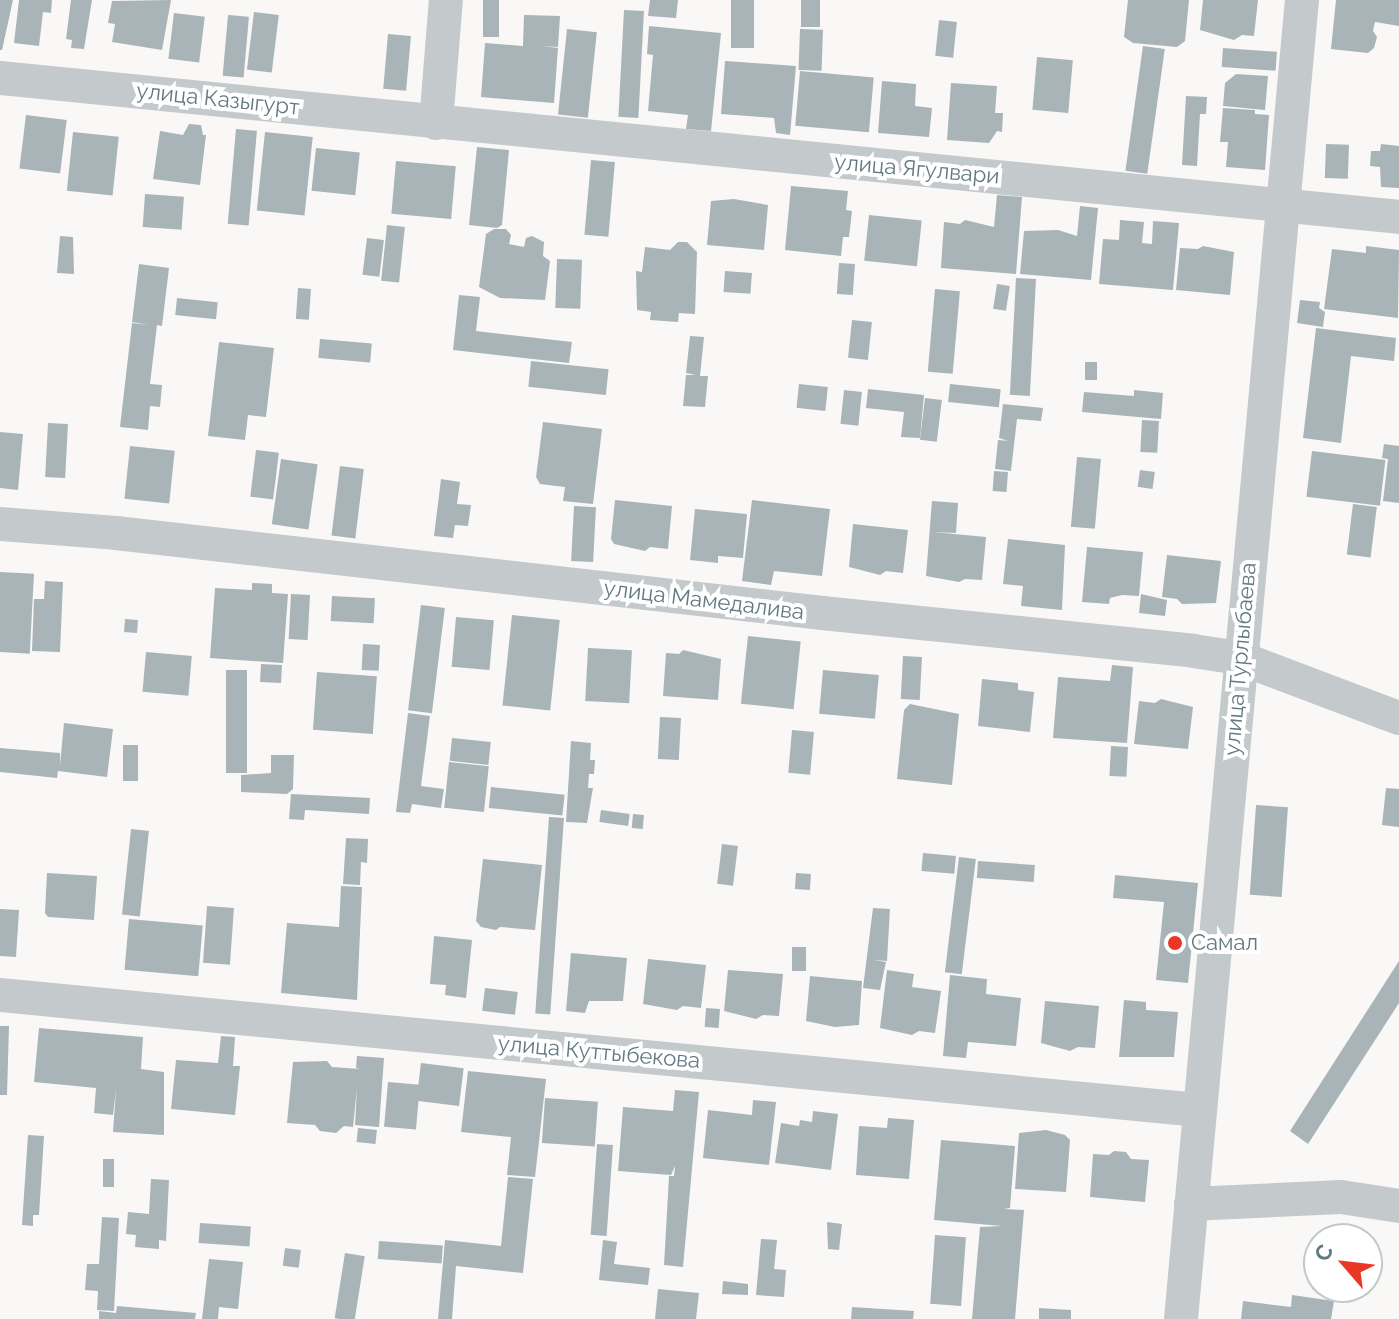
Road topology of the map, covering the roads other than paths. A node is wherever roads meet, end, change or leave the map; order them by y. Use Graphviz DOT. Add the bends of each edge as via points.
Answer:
graph roads {
  1 [pos="446,0"];
  2 [pos="1302,0"];
  3 [pos="0,78"];
  4 [pos="436,123"];
  5 [pos="1281,206"];
  6 [pos="1399,217"];
  7 [pos="0,524"];
  8 [pos="1240,658"];
  9 [pos="1399,718"];
  10 [pos="0,995"];
  11 [pos="1198,1110"];
  12 [pos="1191,1204"];
  13 [pos="1399,1206"];
  14 [pos="1181,1319"];
  1 -- 4 [label="street"];
  2 -- 5 [label="street, улица Турлыбаева"];
  3 -- 4 [label="street, улица Казыгурт"];
  4 -- 5 [label="street, улица Ягулвари"];
  5 -- 6 [label="street, улица Ягулвари"];
  5 -- 8 [label="street, улица Турлыбаева"];
  7 -- 8 [label="street, улица Мамедалива"];
  8 -- 9 [label="street, улица Мамедалива"];
  8 -- 11 [label="street, улица Турлыбаева"];
  10 -- 11 [label="street, улица Куттыбекова"];
  11 -- 12 [label="street, улица Турлыбаева"];
  12 -- 13 [label="street" via="1341,1197"];
  12 -- 14 [label="street, улица Турлыбаева"];
}
